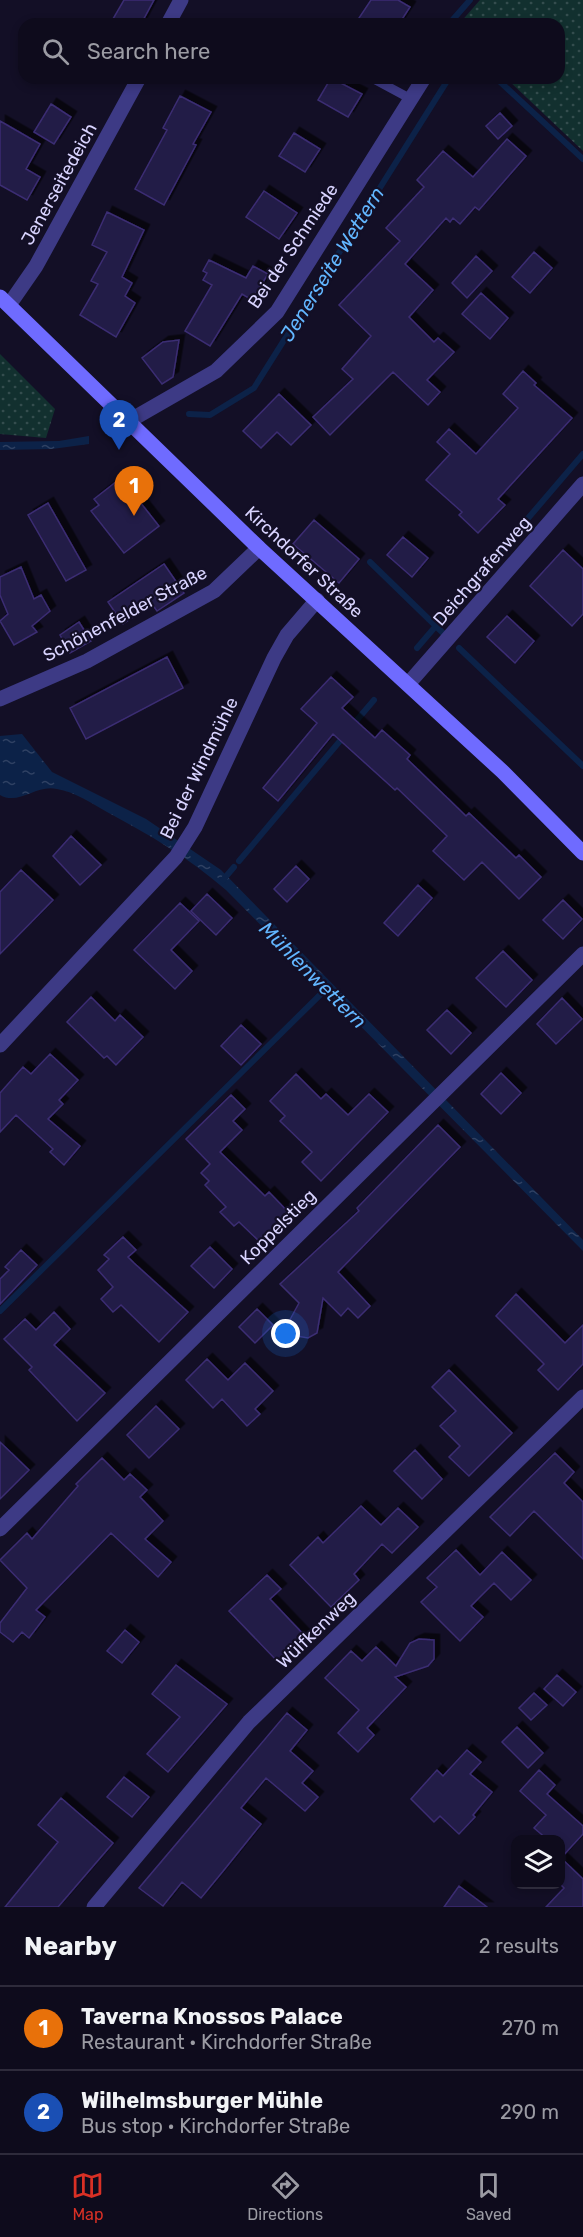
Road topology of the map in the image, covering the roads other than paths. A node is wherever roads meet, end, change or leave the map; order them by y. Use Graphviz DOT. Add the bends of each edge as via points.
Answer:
graph roads {
  1 [pos="181,0"];
  2 [pos="171,18"];
  3 [pos="136,84"];
  4 [pos="383,84"];
  5 [pos="420,84"];
  6 [pos="411,99"];
  7 [pos="4,301"];
  8 [pos="129,421"];
  9 [pos="583,484"];
  10 [pos="259,549"];
  11 [pos="317,600"];
  12 [pos="409,683"];
  13 [pos="0,699"];
  14 [pos="583,853"];
  15 [pos="583,954"];
  16 [pos="0,1045"];
  17 [pos="583,1397"];
  18 [pos="0,1529"];
  19 [pos="94,1907"];
  1 -- 2 [label="street"];
  3 -- 7 [label="street, Jenerseitedeich" via="36,266"];
  4 -- 6 [label="lane"];
  5 -- 6 [label="street, Bei der Schmiede"];
  6 -- 8 [label="street, Bei der Schmiede" via="277,312 216,371"];
  7 -- 8 [label="street, Kirchdorfer Straße"];
  8 -- 10 [label="street, Kirchdorfer Straße"];
  9 -- 12 [label="street, Deichgrafenweg"];
  10 -- 11 [label="street, Kirchdorfer Straße"];
  10 -- 13 [label="street, Schönenfelder Straße" via="214,591 87,661"];
  11 -- 12 [label="street, Kirchdorfer Straße"];
  11 -- 16 [label="street, Bei der Windmühle" via="286,636 189,838 176,857"];
  12 -- 14 [label="street, Kirchdorfer Straße"];
  15 -- 18 [label="street, Koppelstieg"];
  17 -- 19 [label="street, Wülfkenweg" via="249,1722"];
}
